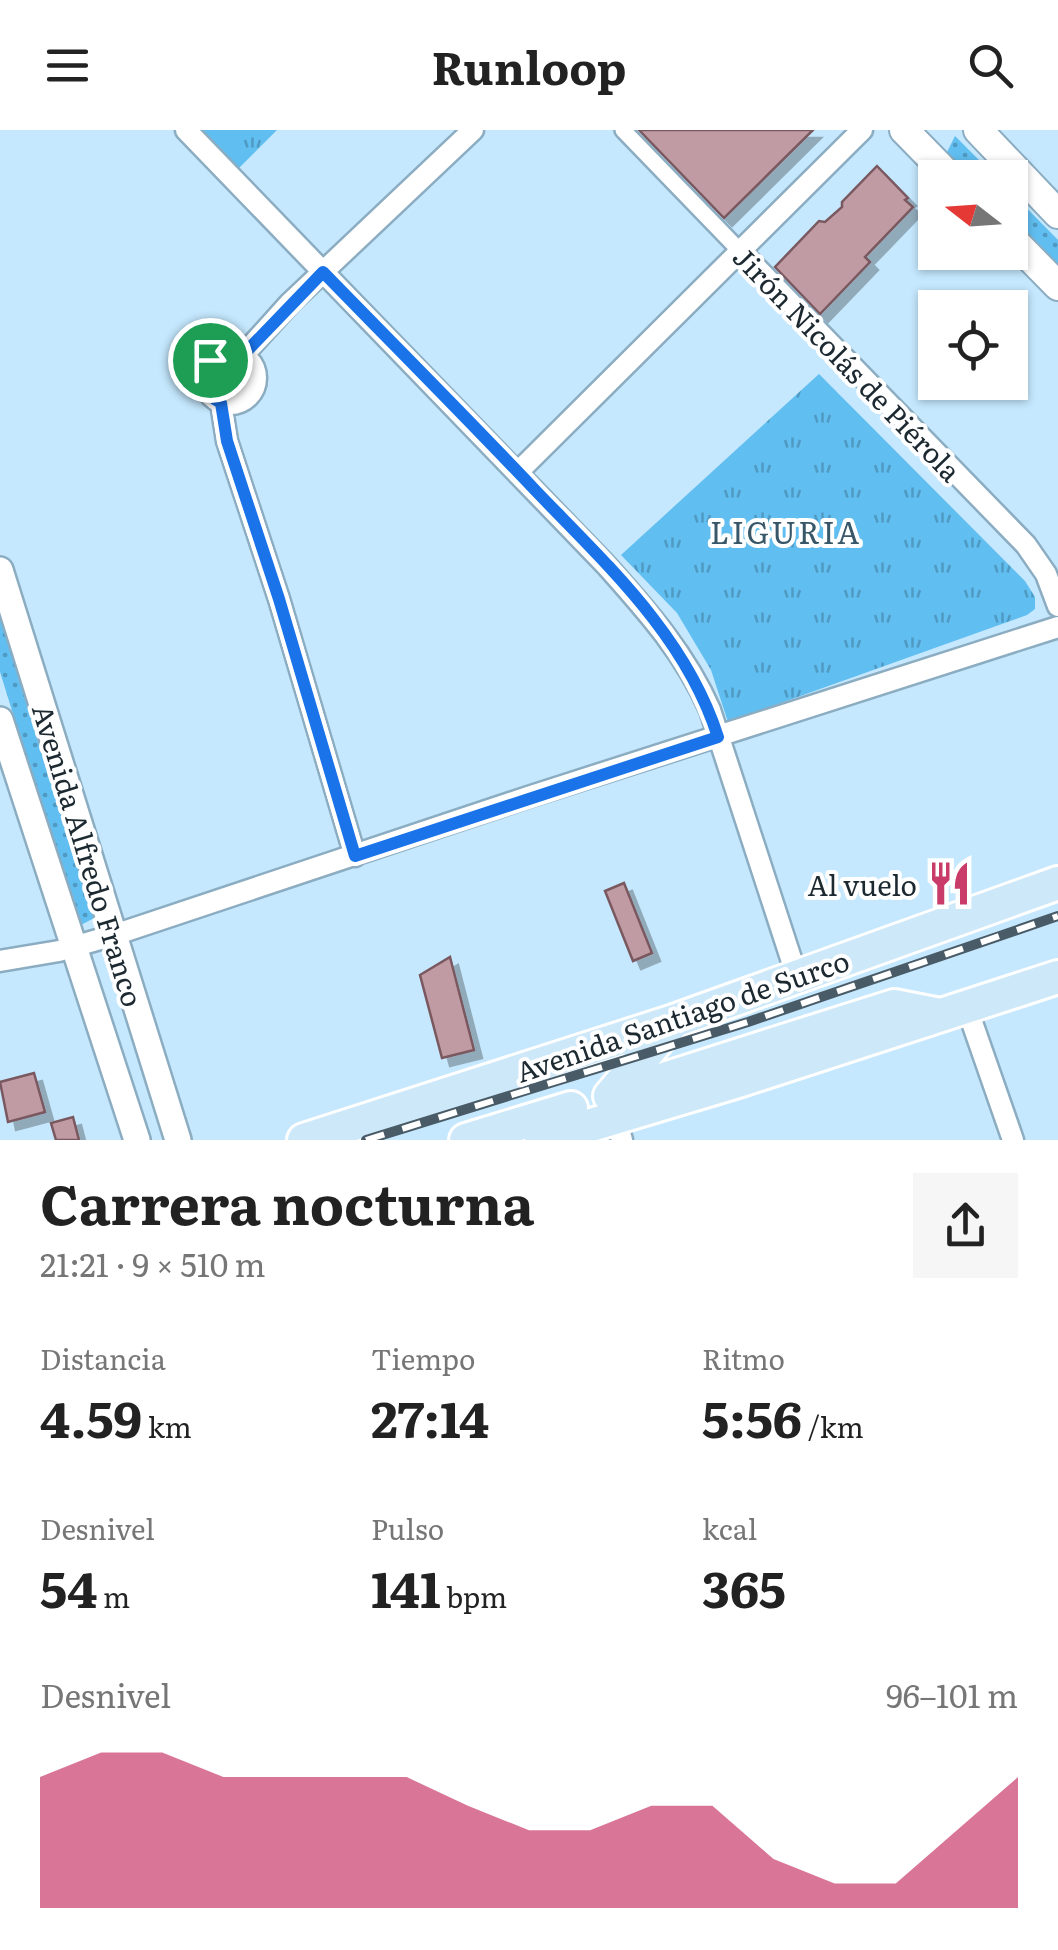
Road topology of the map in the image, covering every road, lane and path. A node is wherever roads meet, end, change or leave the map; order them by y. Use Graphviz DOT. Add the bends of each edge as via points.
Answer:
graph roads {
  1 [pos="186,130"];
  2 [pos="473,130"];
  3 [pos="623,130"];
  4 [pos="862,130"];
  5 [pos="904,130"];
  6 [pos="978,130"];
  7 [pos="933,160"];
  8 [pos="1058,214"];
  9 [pos="740,250"];
  10 [pos="1028,255"];
  11 [pos="323,272"];
  12 [pos="1058,286"];
  13 [pos="243,355"];
  14 [pos="221,403"];
  15 [pos="518,472"];
  16 [pos="0,570"];
  17 [pos="1058,606"];
  18 [pos="1058,627"];
  19 [pos="0,720"];
  20 [pos="718,737"];
  21 [pos="355,856"];
  22 [pos="1058,882"];
  23 [pos="114,935"];
  24 [pos="74,947"];
  25 [pos="0,961"];
  26 [pos="796,977"];
  27 [pos="1058,977"];
  28 [pos="956,1012"];
  29 [pos="674,1021"];
  30 [pos="164,1096"];
  31 [pos="127,1108"];
  32 [pos="615,1117"];
  33 [pos="138,1140"];
  34 [pos="178,1140"];
  35 [pos="304,1140"];
  36 [pos="466,1140"];
  37 [pos="541,1140"];
  38 [pos="1013,1140"];
  1 -- 11 [label="street"];
  2 -- 11 [label="street"];
  3 -- 9 [label="street, Jirón Nicolás de Piérola"];
  4 -- 9 [label="street"];
  5 -- 7 [label="main road"];
  6 -- 8 [label="main road"];
  9 -- 15 [label="street"];
  9 -- 17 [label="street, Jirón Nicolás de Piérola" via="1026,545"];
  10 -- 12 [label="main road"];
  11 -- 13 [label="street"];
  11 -- 15 [label="street"];
  13 -- 14 [label="street" via="256,385 246,399"];
  13 -- 14 [label="street" via="226,352 206,368 208,393"];
  14 -- 21 [label="street" via="227,441"];
  15 -- 20 [label="street" via="663,630 694,676"];
  16 -- 23 [label="street, Avenida Alfredo Franco"];
  18 -- 20 [label="street"];
  19 -- 24 [label="street, Avenida Alfredo Franco"];
  20 -- 21 [label="street"];
  20 -- 26 [label="street"];
  21 -- 23 [label="street"];
  22 -- 26 [label="main road, Avenida Santiago de Surco"];
  23 -- 24 [label="street"];
  23 -- 30 [label="street, Avenida Alfredo Franco"];
  24 -- 25 [label="street"];
  24 -- 31 [label="street, Avenida Alfredo Franco"];
  26 -- 29 [label="main road, Avenida Santiago de Surco"];
  27 -- 28 [label="main road, Avenida Santiago de Surco"];
  28 -- 32 [label="main road, Avenida Santiago de Surco"];
  28 -- 38 [label="street"];
  29 -- 32 [label="main road"];
  29 -- 35 [label="main road, Avenida Santiago de Surco"];
  30 -- 31 [label="street"];
  30 -- 34 [label="street, Avenida Alfredo Franco"];
  31 -- 33 [label="street, Avenida Alfredo Franco"];
  32 -- 36 [label="main road, Avenida Santiago de Surco"];
  32 -- 37 [label="main road, Avenida Santiago de Surco"];
}
